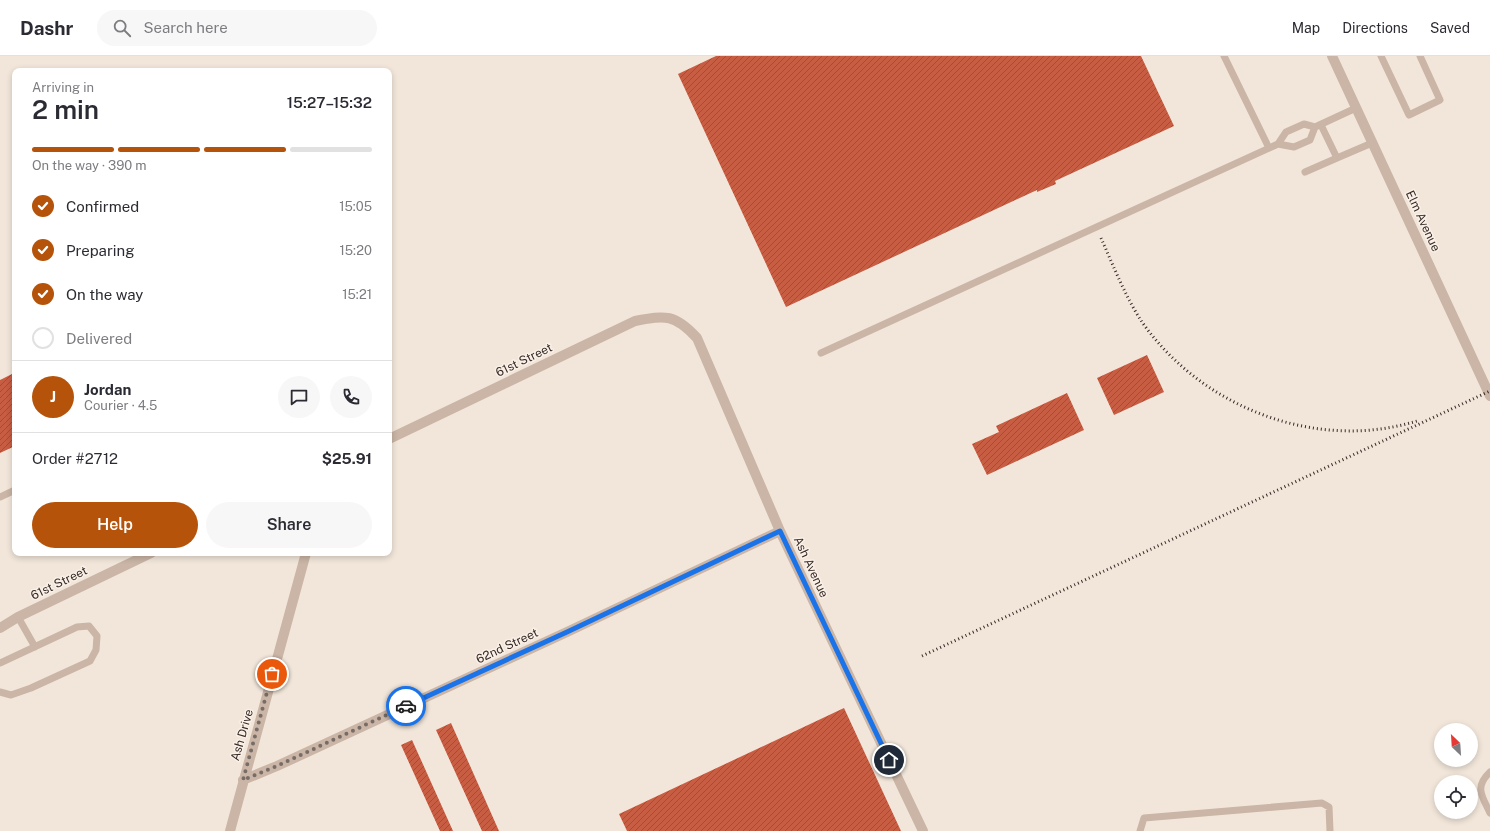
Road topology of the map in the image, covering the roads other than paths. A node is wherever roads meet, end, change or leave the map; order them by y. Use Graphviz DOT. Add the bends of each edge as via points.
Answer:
graph roads {
  1 [pos="1224,56"];
  2 [pos="1332,56"];
  3 [pos="1381,56"];
  4 [pos="1420,56"];
  5 [pos="1356,108"];
  6 [pos="1318,126"];
  7 [pos="1372,143"];
  8 [pos="1278,144"];
  9 [pos="1269,148"];
  10 [pos="1337,158"];
  11 [pos="1305,172"];
  12 [pos="674,318"];
  13 [pos="821,353"];
  14 [pos="1490,396"];
  15 [pos="392,438"];
  16 [pos="12,491"];
  17 [pos="0,497"];
  18 [pos="780,531"];
  19 [pos="145,556"];
  20 [pos="305,556"];
  21 [pos="18,617"];
  22 [pos="0,628"];
  23 [pos="35,647"];
  24 [pos="0,663"];
  25 [pos="0,692"];
  26 [pos="1490,772"];
  27 [pos="243,780"];
  28 [pos="1490,813"];
  29 [pos="230,831"];
  30 [pos="923,831"];
  31 [pos="1140,831"];
  32 [pos="1330,831"];
  1 -- 9 [label="lane"];
  2 -- 5 [label="street, Elm Avenue"];
  3 -- 4 [label="lane" via="1409,114 1440,100"];
  5 -- 6 [label="lane"];
  5 -- 7 [label="street, Elm Avenue"];
  6 -- 8 [label="lane" via="1304,124 1286,132"];
  6 -- 8 [label="lane" via="1310,140 1294,147"];
  6 -- 10 [label="lane"];
  7 -- 10 [label="lane"];
  7 -- 14 [label="street, Elm Avenue"];
  8 -- 9 [label="lane"];
  9 -- 13 [label="lane"];
  10 -- 11 [label="lane"];
  12 -- 15 [label="street, 61st Street" via="657,317 635,321"];
  12 -- 18 [label="street, Ash Avenue" via="697,338"];
  16 -- 17 [label="lane"];
  18 -- 27 [label="street, 62nd Street"];
  18 -- 30 [label="street, Ash Avenue"];
  19 -- 21 [label="street, 61st Street"];
  20 -- 27 [label="street, Ash Drive"];
  21 -- 22 [label="street, 61st Street"];
  21 -- 23 [label="lane"];
  23 -- 24 [label="lane"];
  23 -- 25 [label="lane" via="77,628 89,626 97,636 96,650 90,661 11,695"];
  26 -- 28 [label="lane" via="1482,780 1480,792"];
  27 -- 29 [label="street, Ash Drive"];
  31 -- 32 [label="lane" via="1144,818 1322,803 1328,807"];
}
